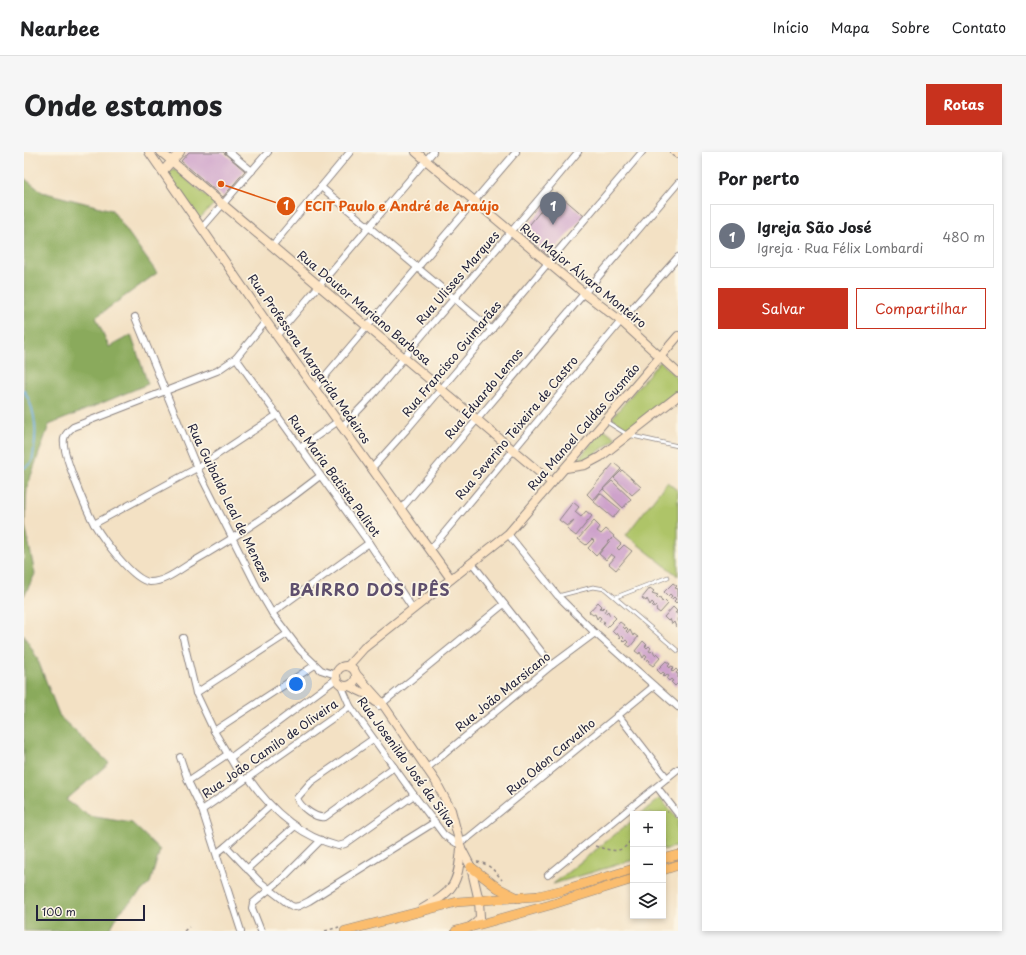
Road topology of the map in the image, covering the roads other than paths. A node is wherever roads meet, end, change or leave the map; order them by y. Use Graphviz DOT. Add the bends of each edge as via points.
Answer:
graph roads {
  1 [pos="149,152"];
  2 [pos="161,152"];
  3 [pos="180,152"];
  4 [pos="229,152"];
  5 [pos="268,152"];
  6 [pos="350,152"];
  7 [pos="416,152"];
  8 [pos="433,152"];
  9 [pos="516,152"];
  10 [pos="578,152"];
  11 [pos="642,152"];
  12 [pos="675,152"];
  13 [pos="678,154"];
  14 [pos="172,161"];
  15 [pos="426,161"];
  16 [pos="163,171"];
  17 [pos="252,171"];
  18 [pos="678,183"];
  19 [pos="321,187"];
  20 [pos="474,201"];
  21 [pos="223,206"];
  22 [pos="369,227"];
  23 [pos="202,228"];
  24 [pos="512,233"];
  25 [pos="272,246"];
  26 [pos="678,257"];
  27 [pos="547,263"];
  28 [pos="418,269"];
  29 [pos="319,288"];
  30 [pos="584,293"];
  31 [pos="454,299"];
  32 [pos="135,317"];
  33 [pos="266,320"];
  34 [pos="621,321"];
  35 [pos="367,327"];
  36 [pos="492,330"];
  37 [pos="277,335"];
  38 [pos="678,336"];
  39 [pos="660,356"];
  40 [pos="404,357"];
  41 [pos="236,358"];
  42 [pos="678,373"];
  43 [pos="441,388"];
  44 [pos="314,389"];
  45 [pos="165,391"];
  46 [pos="678,396"];
  47 [pos="277,416"];
  48 [pos="477,419"];
  49 [pos="605,421"];
  50 [pos="339,424"];
  51 [pos="628,435"];
  52 [pos="678,446"];
  53 [pos="300,448"];
  54 [pos="513,452"];
  55 [pos="197,468"];
  56 [pos="372,468"];
  57 [pos="566,468"];
  58 [pos="320,476"];
  59 [pos="552,483"];
  60 [pos="401,509"];
  61 [pos="94,524"];
  62 [pos="508,534"];
  63 [pos="233,540"];
  64 [pos="369,543"];
  65 [pos="430,550"];
  66 [pos="472,563"];
  67 [pos="668,578"];
  68 [pos="451,579"];
  69 [pos="558,596"];
  70 [pos="616,597"];
  71 [pos="504,604"];
  72 [pos="413,609"];
  73 [pos="272,613"];
  74 [pos="595,633"];
  75 [pos="287,634"];
  76 [pos="183,638"];
  77 [pos="678,651"];
  78 [pos="315,665"];
  79 [pos="552,665"];
  80 [pos="348,666"];
  81 [pos="356,674"];
  82 [pos="340,681"];
  83 [pos="654,686"];
  84 [pos="196,693"];
  85 [pos="381,705"];
  86 [pos="350,706"];
  87 [pos="678,706"];
  88 [pos="618,715"];
  89 [pos="214,731"];
  90 [pos="373,739"];
  91 [pos="229,756"];
  92 [pos="180,757"];
  93 [pos="394,767"];
  94 [pos="426,769"];
  95 [pos="678,769"];
  96 [pos="667,778"];
  97 [pos="245,779"];
  98 [pos="188,781"];
  99 [pos="657,787"];
  100 [pos="414,795"];
  101 [pos="270,806"];
  102 [pos="202,810"];
  103 [pos="675,814"];
  104 [pos="435,822"];
  105 [pos="294,826"];
  106 [pos="321,840"];
  107 [pos="461,845"];
  108 [pos="226,846"];
  109 [pos="216,853"];
  110 [pos="678,855"];
  111 [pos="666,858"];
  112 [pos="678,865"];
  113 [pos="471,867"];
  114 [pos="247,869"];
  115 [pos="666,869"];
  116 [pos="630,870"];
  117 [pos="548,875"];
  118 [pos="630,880"];
  119 [pos="270,889"];
  120 [pos="519,898"];
  121 [pos="479,901"];
  122 [pos="420,910"];
  123 [pos="467,928"];
  124 [pos="241,931"];
  125 [pos="261,931"];
  126 [pos="347,931"];
  127 [pos="456,931"];
  1 -- 16 [label="main road, Rua Professora Margarida Medeiros"];
  2 -- 14 [label="main road, Rua Doutor Mariano Barbosa"];
  3 -- 14 [label="main road"];
  4 -- 17 [label="street"];
  5 -- 17 [label="street"];
  6 -- 19 [label="street"];
  7 -- 15 [label="main road, Rua Major Álvaro Monteiro"];
  8 -- 15 [label="street"];
  9 -- 20 [label="street"];
  10 -- 24 [label="street, Rua Ulisses Marques"];
  11 -- 27 [label="street, Rua Francisco Guimarães"];
  12 -- 13 [label="main road"];
  14 -- 16 [label="main road"];
  14 -- 21 [label="main road, Rua Doutor Mariano Barbosa"];
  15 -- 20 [label="main road, Rua Major Álvaro Monteiro"];
  15 -- 22 [label="street"];
  16 -- 23 [label="main road, Rua Professora Margarida Medeiros"];
  17 -- 21 [label="street"];
  18 -- 30 [label="street, Rua Eduardo Lemos"];
  19 -- 22 [label="street"];
  19 -- 25 [label="street"];
  20 -- 24 [label="main road, Rua Major Álvaro Monteiro"];
  20 -- 28 [label="street"];
  21 -- 23 [label="street"];
  21 -- 25 [label="main road, Rua Doutor Mariano Barbosa"];
  22 -- 28 [label="street"];
  22 -- 29 [label="street"];
  23 -- 33 [label="main road, Rua Professora Margarida Medeiros"];
  24 -- 27 [label="main road, Rua Major Álvaro Monteiro"];
  24 -- 31 [label="street, Rua Ulisses Marques"];
  25 -- 29 [label="main road, Rua Doutor Mariano Barbosa"];
  26 -- 34 [label="street, Rua Severino Teixeira de Castro"];
  27 -- 30 [label="main road, Rua Major Álvaro Monteiro"];
  27 -- 36 [label="street, Rua Francisco Guimarães"];
  28 -- 31 [label="street"];
  28 -- 35 [label="street"];
  29 -- 35 [label="main road, Rua Doutor Mariano Barbosa"];
  29 -- 37 [label="street"];
  30 -- 34 [label="main road, Rua Major Álvaro Monteiro"];
  30 -- 48 [label="street, Rua Eduardo Lemos"];
  31 -- 36 [label="street"];
  31 -- 40 [label="street, Rua Ulisses Marques"];
  32 -- 45 [label="street, Rua Guibaldo Leal de Menezes"];
  33 -- 37 [label="main road, Rua Professora Margarida Medeiros"];
  33 -- 41 [label="street"];
  34 -- 39 [label="main road, Rua Major Álvaro Monteiro"];
  34 -- 54 [label="street, Rua Severino Teixeira de Castro"];
  35 -- 40 [label="main road, Rua Doutor Mariano Barbosa"];
  35 -- 44 [label="street"];
  36 -- 43 [label="street, Rua Francisco Guimarães"];
  37 -- 44 [label="main road, Rua Professora Margarida Medeiros"];
  38 -- 39 [label="main road, Rua Manoel Caldas Gusmão"];
  39 -- 42 [label="main road, Rua Major Álvaro Monteiro"];
  39 -- 49 [label="main road, Rua Manoel Caldas Gusmão"];
  40 -- 43 [label="main road, Rua Doutor Mariano Barbosa"];
  40 -- 50 [label="street, Rua Ulisses Marques" via="364,406"];
  41 -- 45 [label="street" via="212,374"];
  41 -- 47 [label="street, Rua Maria Batista Palitot"];
  43 -- 48 [label="main road, Rua Doutor Mariano Barbosa"];
  43 -- 56 [label="street, Rua Francisco Guimarães"];
  44 -- 50 [label="main road, Rua Professora Margarida Medeiros"];
  45 -- 55 [label="street, Rua Guibaldo Leal de Menezes"];
  45 -- 61 [label="street" via="66,432 66,452"];
  46 -- 51 [label="main road"];
  47 -- 53 [label="street, Rua Maria Batista Palitot"];
  47 -- 55 [label="street"];
  48 -- 54 [label="main road, Rua Doutor Mariano Barbosa"];
  48 -- 60 [label="street, Rua Eduardo Lemos"];
  49 -- 51 [label="lane"];
  49 -- 57 [label="main road, Rua Manoel Caldas Gusmão"];
  50 -- 53 [label="street, Rua Ulisses Marques"];
  50 -- 56 [label="main road, Rua Professora Margarida Medeiros"];
  51 -- 52 [label="lane"];
  51 -- 57 [label="main road" via="592,462"];
  53 -- 58 [label="street, Rua Maria Batista Palitot"];
  54 -- 59 [label="main road, Rua Doutor Mariano Barbosa"];
  54 -- 65 [label="street, Rua Severino Teixeira de Castro"];
  55 -- 61 [label="street"];
  55 -- 63 [label="street, Rua Guibaldo Leal de Menezes"];
  56 -- 60 [label="main road, Rua Professora Margarida Medeiros"];
  57 -- 59 [label="main road, Rua Manoel Caldas Gusmão"];
  58 -- 63 [label="street"];
  58 -- 64 [label="street, Rua Maria Batista Palitot"];
  59 -- 62 [label="main road, Rua Manoel Caldas Gusmão"];
  60 -- 65 [label="main road, Rua Professora Margarida Medeiros"];
  61 -- 63 [label="street" via="104,540 133,573 147,581 161,580"];
  62 -- 66 [label="main road, Rua Manoel Caldas Gusmão"];
  62 -- 69 [label="street"];
  63 -- 73 [label="street, Rua Guibaldo Leal de Menezes"];
  64 -- 72 [label="street, Rua Maria Batista Palitot"];
  64 -- 73 [label="street"];
  65 -- 68 [label="main road, Rua Professora Margarida Medeiros"];
  66 -- 68 [label="main road, Rua Manoel Caldas Gusmão"];
  66 -- 71 [label="street"];
  67 -- 70 [label="lane"];
  68 -- 72 [label="main road, Rua Manoel Caldas Gusmão"];
  69 -- 70 [label="lane" via="597,587"];
  69 -- 74 [label="street"];
  70 -- 77 [label="lane"];
  71 -- 79 [label="street"];
  71 -- 85 [label="street"];
  72 -- 80 [label="main road, Rua Manoel Caldas Gusmão" via="357,654"];
  73 -- 75 [label="street, Rua Guibaldo Leal de Menezes"];
  74 -- 79 [label="street, Rua João Marsicano"];
  74 -- 83 [label="street"];
  75 -- 78 [label="street, Rua Guibaldo Leal de Menezes"];
  75 -- 84 [label="street"];
  76 -- 84 [label="street"];
  78 -- 82 [label="street, Rua Guibaldo Leal de Menezes"];
  78 -- 89 [label="street"];
  79 -- 94 [label="street, Rua João Marsicano"];
  80 -- 81 [label="main road"];
  80 -- 82 [label="main road, Rua Manoel Caldas Gusmão" via="340,668"];
  81 -- 82 [label="main road" via="355,681"];
  81 -- 85 [label="main road"];
  82 -- 85 [label="main road"];
  82 -- 86 [label="street, Rua Josenildo José da Silva"];
  82 -- 91 [label="street"];
  83 -- 87 [label="street"];
  83 -- 88 [label="street, Rua Odon Carvalho"];
  84 -- 89 [label="street"];
  85 -- 94 [label="main road"];
  86 -- 90 [label="street, Rua Josenildo José da Silva"];
  86 -- 97 [label="street, Rua João Camilo de Oliveira"];
  88 -- 96 [label="street"];
  88 -- 107 [label="street, Rua Odon Carvalho"];
  89 -- 91 [label="street"];
  90 -- 93 [label="street, Rua Josenildo José da Silva"];
  90 -- 93 [label="street" via="312,782 297,800 311,812 324,818"];
  91 -- 97 [label="street"];
  91 -- 98 [label="street"];
  92 -- 98 [label="street"];
  93 -- 100 [label="street, Rua Josenildo José da Silva"];
  94 -- 107 [label="main road" via="451,810"];
  95 -- 96 [label="street"];
  96 -- 99 [label="street"];
  97 -- 101 [label="street"];
  97 -- 102 [label="street, Rua João Camilo de Oliveira"];
  98 -- 102 [label="street"];
  99 -- 103 [label="street"];
  99 -- 117 [label="street"];
  100 -- 104 [label="street, Rua Josenildo José da Silva"];
  100 -- 106 [label="street" via="342,846 331,845"];
  101 -- 105 [label="street"];
  101 -- 108 [label="street"];
  102 -- 109 [label="street"];
  104 -- 107 [label="street, Rua Josenildo José da Silva" via="449,840"];
  104 -- 119 [label="street" via="299,906 290,905"];
  105 -- 106 [label="street"];
  105 -- 114 [label="street"];
  106 -- 119 [label="street"];
  107 -- 113 [label="main road"];
  107 -- 122 [label="main road" via="459,873 454,885 442,897"];
  108 -- 109 [label="street"];
  108 -- 114 [label="street"];
  109 -- 124 [label="street"];
  110 -- 111 [label="main road"];
  112 -- 115 [label="main road"];
  113 -- 120 [label="main road" via="498,888"];
  113 -- 121 [label="main road"];
  114 -- 119 [label="street"];
  116 -- 120 [label="main road" via="563,890"];
  118 -- 123 [label="main road"];
  119 -- 125 [label="street" via="251,906"];
  120 -- 121 [label="main road"];
  121 -- 122 [label="main road" via="457,902"];
  121 -- 123 [label="main road" via="478,920"];
  122 -- 126 [label="main road"];
  123 -- 127 [label="main road"];
}
